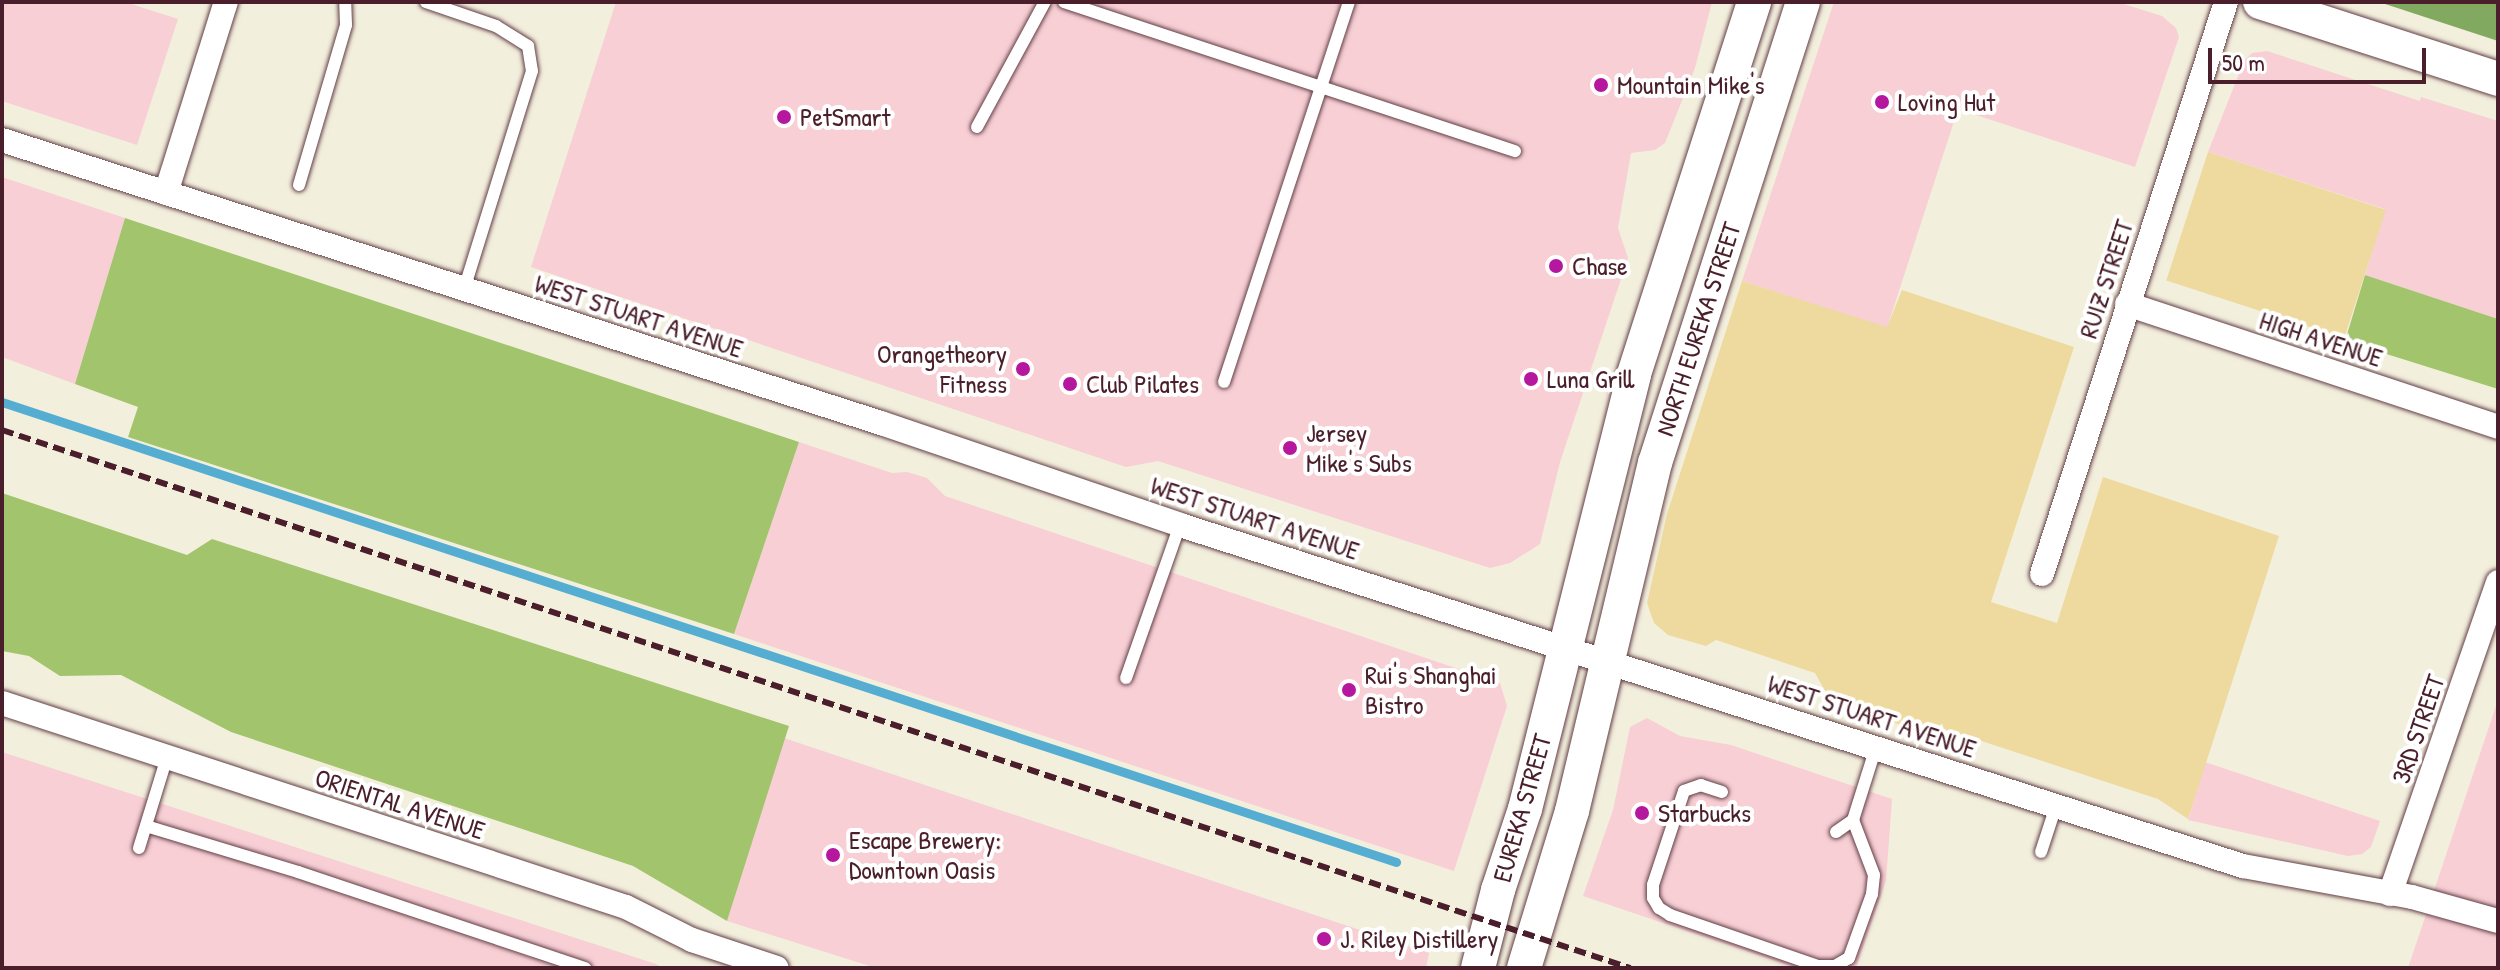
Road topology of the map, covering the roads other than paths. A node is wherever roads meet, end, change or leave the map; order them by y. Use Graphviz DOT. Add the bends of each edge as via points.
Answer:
graph roads {
  1 [pos="226,2"];
  2 [pos="345,2"];
  3 [pos="426,2"];
  4 [pos="1045,2"];
  5 [pos="1064,2"];
  6 [pos="1349,2"];
  7 [pos="1754,2"];
  8 [pos="1803,2"];
  9 [pos="2226,2"];
  10 [pos="2260,2"];
  11 [pos="2498,79"];
  12 [pos="1322,88"];
  13 [pos="977,127"];
  14 [pos="2,140"];
  15 [pos="1515,151"];
  16 [pos="299,185"];
  17 [pos="166,193"];
  18 [pos="464,289"];
  19 [pos="2127,304"];
  20 [pos="1224,382"];
  21 [pos="2498,427"];
  22 [pos="1180,525"];
  23 [pos="2042,574"];
  24 [pos="2498,582"];
  25 [pos="1564,647"];
  26 [pos="1608,660"];
  27 [pos="1126,678"];
  28 [pos="2,703"];
  29 [pos="1876,747"];
  30 [pos="167,757"];
  31 [pos="1722,792"];
  32 [pos="2056,806"];
  33 [pos="1853,820"];
  34 [pos="146,826"];
  35 [pos="1836,832"];
  36 [pos="139,848"];
  37 [pos="2041,852"];
  38 [pos="2390,894"];
  39 [pos="2498,921"];
  40 [pos="585,968"];
  41 [pos="777,968"];
  42 [pos="1478,968"];
  43 [pos="1524,968"];
  1 -- 17 [label="street"];
  2 -- 16 [label="lane" via="346,25"];
  3 -- 18 [label="lane" via="496,26 528,46 532,71"];
  4 -- 13 [label="lane"];
  5 -- 12 [label="lane"];
  6 -- 12 [label="lane"];
  7 -- 25 [label="street, NORTH EUREKA STREET" via="1634,374"];
  8 -- 26 [label="street, NORTH EUREKA STREET" via="1655,463"];
  9 -- 19 [label="street, RUIZ STREET"];
  10 -- 11 [label="street"];
  12 -- 15 [label="lane"];
  12 -- 20 [label="lane"];
  14 -- 17 [label="street, WEST STUART AVENUE"];
  17 -- 18 [label="street, WEST STUART AVENUE"];
  18 -- 22 [label="street, WEST STUART AVENUE"];
  19 -- 21 [label="street, HIGH AVENUE"];
  19 -- 23 [label="street, RUIZ STREET"];
  22 -- 25 [label="street, WEST STUART AVENUE"];
  22 -- 27 [label="lane"];
  24 -- 38 [label="street, 3RD STREET"];
  25 -- 26 [label="street, WEST STUART AVENUE"];
  25 -- 42 [label="street, EUREKA STREET" via="1525,809"];
  26 -- 29 [label="street, WEST STUART AVENUE"];
  26 -- 43 [label="street, EUREKA STREET" via="1572,811"];
  28 -- 30 [label="street, ORIENTAL AVENUE"];
  29 -- 32 [label="street, WEST STUART AVENUE"];
  29 -- 33 [label="lane"];
  30 -- 34 [label="lane"];
  30 -- 41 [label="street, ORIENTAL AVENUE" via="626,907 692,940"];
  31 -- 33 [label="lane" via="1701,785 1684,791 1653,898 1670,915 1818,966 1835,966 1849,958 1872,894 1874,875"];
  32 -- 37 [label="lane"];
  32 -- 38 [label="street, WEST STUART AVENUE" via="2243,866"];
  33 -- 35 [label="lane"];
  34 -- 36 [label="lane"];
  34 -- 40 [label="lane"];
  38 -- 39 [label="street, WEST STUART AVENUE"];
}
